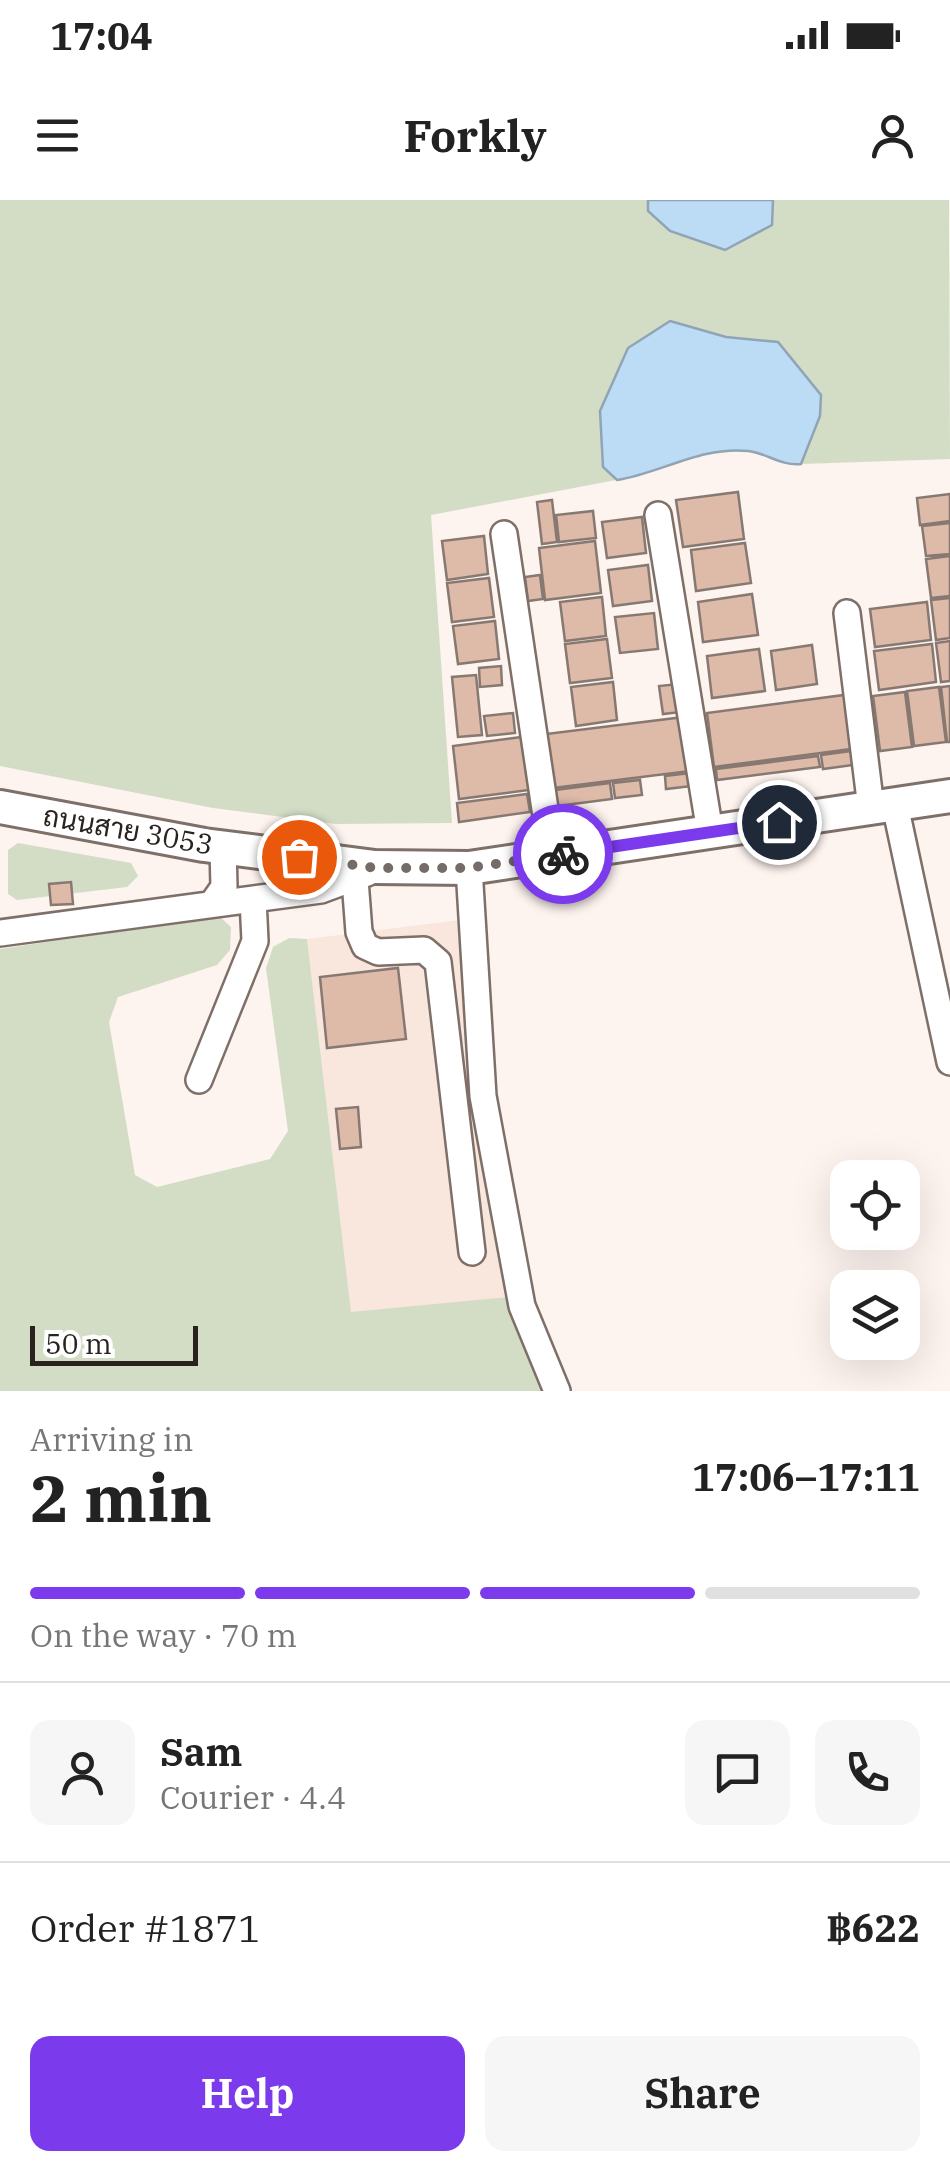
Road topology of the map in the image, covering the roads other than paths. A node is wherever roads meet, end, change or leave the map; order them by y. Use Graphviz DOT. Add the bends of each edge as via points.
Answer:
graph roads {
  1 [pos="658,516"];
  2 [pos="504,534"];
  3 [pos="848,613"];
  4 [pos="950,796"];
  5 [pos="883,806"];
  6 [pos="0,808"];
  7 [pos="710,832"];
  8 [pos="222,847"];
  9 [pos="552,856"];
  10 [pos="468,868"];
  11 [pos="365,874"];
  12 [pos="253,899"];
  13 [pos="212,904"];
  14 [pos="0,933"];
  15 [pos="950,1062"];
  16 [pos="199,1080"];
  17 [pos="472,1252"];
  18 [pos="557,1391"];
  1 -- 7 [label="street"];
  2 -- 9 [label="street"];
  3 -- 5 [label="street"];
  4 -- 5 [label="main road, ถนนสาย 3053"];
  5 -- 7 [label="main road, ถนนสาย 3053"];
  5 -- 15 [label="street"];
  6 -- 8 [label="main road, ถนนสาย 3053"];
  7 -- 9 [label="main road, ถนนสาย 3053"];
  8 -- 11 [label="main road, ถนนสาย 3053"];
  8 -- 13 [label="street" via="224,886"];
  9 -- 10 [label="main road, ถนนสาย 3053"];
  10 -- 11 [label="main road, ถนนสาย 3053"];
  10 -- 18 [label="street" via="483,1096 522,1306"];
  11 -- 12 [label="street"];
  11 -- 17 [label="street" via="359,932 365,946 378,952 424,950 438,962"];
  12 -- 13 [label="street"];
  12 -- 16 [label="street" via="255,941"];
  13 -- 14 [label="street"];
}
